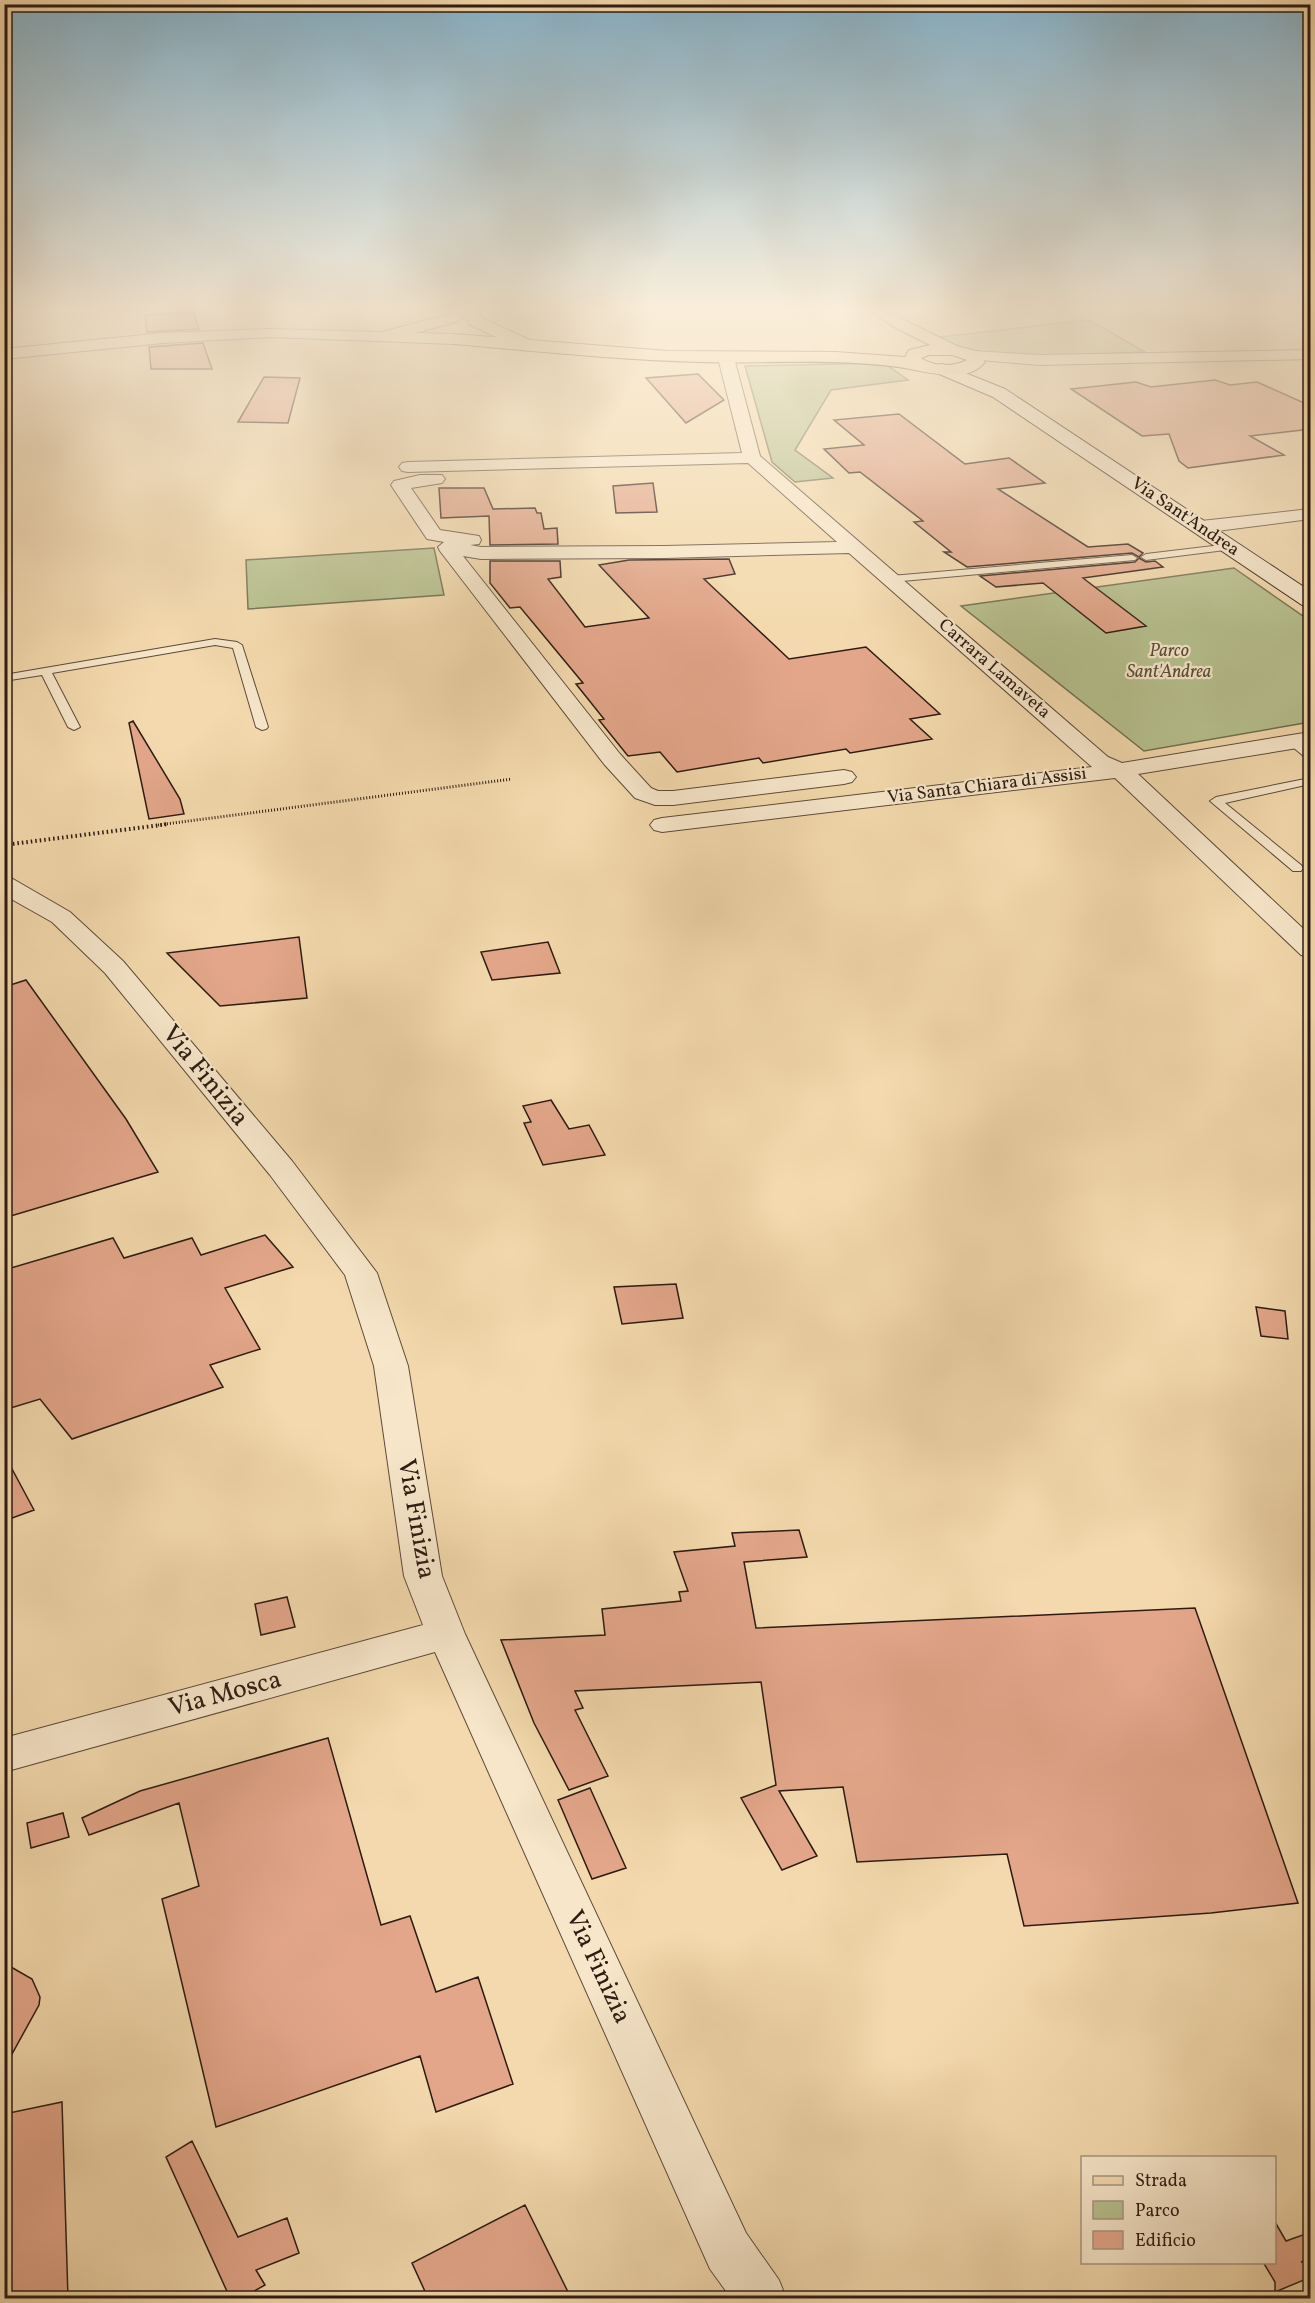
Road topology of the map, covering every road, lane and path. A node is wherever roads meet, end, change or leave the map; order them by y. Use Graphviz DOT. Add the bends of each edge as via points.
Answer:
graph roads {
  1 [pos="741,413"];
  2 [pos="1030,413"];
  3 [pos="752,458"];
  4 [pos="559,464"];
  5 [pos="408,468"];
  6 [pos="1311,514"];
  7 [pos="1201,528"];
  8 [pos="490,542"];
  9 [pos="851,547"];
  10 [pos="1230,547"];
  11 [pos="1146,557"];
  12 [pos="1132,558"];
  13 [pos="891,579"];
  14 [pos="1311,600"];
  15 [pos="46,671"];
  16 [pos="4,678"];
  17 [pos="74,727"];
  18 [pos="262,728"];
  19 [pos="1305,746"];
  20 [pos="1120,770"];
  21 [pos="844,777"];
  22 [pos="512,778"];
  23 [pos="1311,782"];
  24 [pos="662,825"];
  25 [pos="4,844"];
  26 [pos="1297,868"];
  27 [pos="4,884"];
  28 [pos="1311,949"];
  29 [pos="446,1634"];
  30 [pos="4,1755"];
  31 [pos="762,2298"];
  1 -- 3 [label="street"];
  2 -- 7 [label="street, Via Sant'Andrea"];
  3 -- 4 [label="street"];
  3 -- 9 [label="street, Carrara Lamaveta"];
  4 -- 5 [label="street"];
  4 -- 8 [label="street" via="564,478 420,480 400,485 434,534"];
  6 -- 7 [label="street"];
  7 -- 10 [label="street, Via Sant'Andrea"];
  9 -- 13 [label="street, Carrara Lamaveta"];
  9 -- 21 [label="street" via="481,553 447,547 612,759 643,793 673,798"];
  10 -- 11 [label="lane"];
  10 -- 14 [label="street, Via Sant'Andrea"];
  12 -- 13 [label="lane"];
  13 -- 20 [label="street, Carrara Lamaveta" via="1100,762"];
  15 -- 16 [label="lane"];
  15 -- 17 [label="lane"];
  15 -- 18 [label="lane" via="230,642 237,645"];
  19 -- 20 [label="street, Via Santa Chiara di Assisi"];
  20 -- 24 [label="street, Via Santa Chiara di Assisi"];
  20 -- 28 [label="street, Carrara Lamaveta"];
  22 -- 25 [label="path"];
  23 -- 26 [label="lane" via="1216,801"];
  27 -- 29 [label="street, Via Finizia" via="61,917 114,967 361,1273 391,1366 423,1576"];
  29 -- 30 [label="street, Via Mosca"];
  29 -- 31 [label="street, Via Finizia" via="728,2251"];
}
